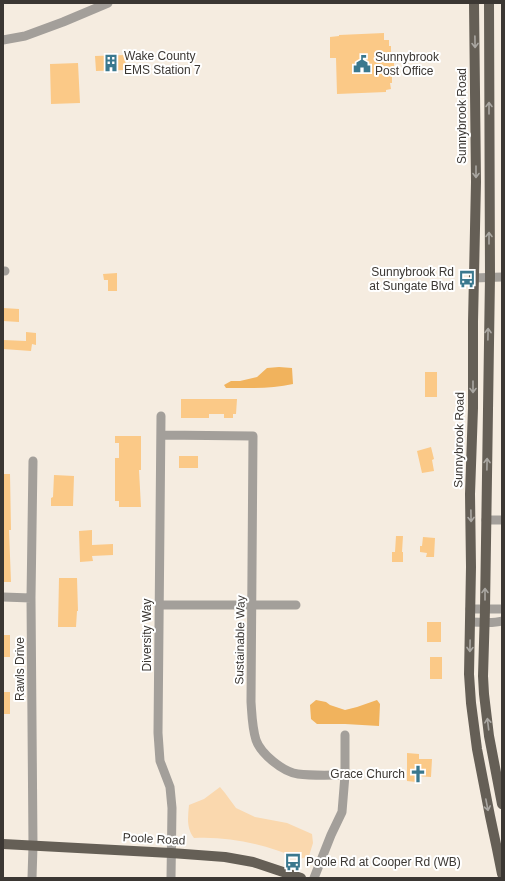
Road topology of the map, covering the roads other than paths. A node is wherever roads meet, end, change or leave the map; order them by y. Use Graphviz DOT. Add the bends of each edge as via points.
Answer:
graph roads {
  1 [pos="108,3"];
  2 [pos="474,3"];
  3 [pos="489,3"];
  4 [pos="3,40"];
  5 [pos="490,277"];
  6 [pos="502,277"];
  7 [pos="474,278"];
  8 [pos="161,416"];
  9 [pos="161,436"];
  10 [pos="32,461"];
  11 [pos="486,520"];
  12 [pos="502,520"];
  13 [pos="3,597"];
  14 [pos="31,598"];
  15 [pos="159,605"];
  16 [pos="252,605"];
  17 [pos="296,606"];
  18 [pos="470,608"];
  19 [pos="485,609"];
  20 [pos="502,609"];
  21 [pos="502,621"];
  22 [pos="470,622"];
  23 [pos="484,623"];
  24 [pos="345,735"];
  25 [pos="476,739"];
  26 [pos="345,775"];
  27 [pos="501,799"];
  28 [pos="3,844"];
  29 [pos="33,846"];
  30 [pos="171,853"];
  31 [pos="502,874"];
  32 [pos="32,878"];
  33 [pos="171,878"];
  34 [pos="301,878"];
  35 [pos="314,878"];
  1 -- 4 [label="street" via="25,36"];
  2 -- 7 [label="main road, Sunnybrook Road, one-way"];
  5 -- 3 [label="main road, one-way"];
  5 -- 6 [label="street"];
  5 -- 7 [label="street"];
  11 -- 5 [label="main road, one-way"];
  7 -- 18 [label="main road, Sunnybrook Road, one-way"];
  8 -- 9 [label="street, Diversity Way"];
  9 -- 15 [label="street, Diversity Way"];
  9 -- 16 [label="street, Sustainable Way" via="253,436"];
  10 -- 14 [label="street, Rawls Drive"];
  11 -- 12 [label="street"];
  19 -- 11 [label="main road, one-way"];
  13 -- 14 [label="street"];
  14 -- 29 [label="street, Rawls Drive"];
  15 -- 16 [label="street"];
  15 -- 30 [label="street, Diversity Way" via="158,733 160,761 170,787"];
  16 -- 17 [label="street"];
  16 -- 26 [label="street, Sustainable Way" via="251,702 256,741 279,766 297,774"];
  18 -- 19 [label="street"];
  18 -- 22 [label="main road, Sunnybrook Road"];
  19 -- 20 [label="street"];
  19 -- 23 [label="main road"];
  21 -- 23 [label="street"];
  22 -- 23 [label="street"];
  22 -- 25 [label="main road, Sunnybrook Road, one-way" via="469,674"];
  27 -- 23 [label="main road, one-way" via="484,694"];
  24 -- 26 [label="street"];
  25 -- 27 [label="main road" via="482,742 490,779"];
  25 -- 31 [label="main road, Sunnybrook Road, one-way"];
  26 -- 35 [label="street" via="342,812"];
  28 -- 29 [label="main road, Poole Road"];
  29 -- 30 [label="main road, Poole Road"];
  29 -- 32 [label="street, Rawls Drive"];
  30 -- 33 [label="street, Diversity Way"];
  30 -- 34 [label="main road, Poole Road" via="253,862"];
}
